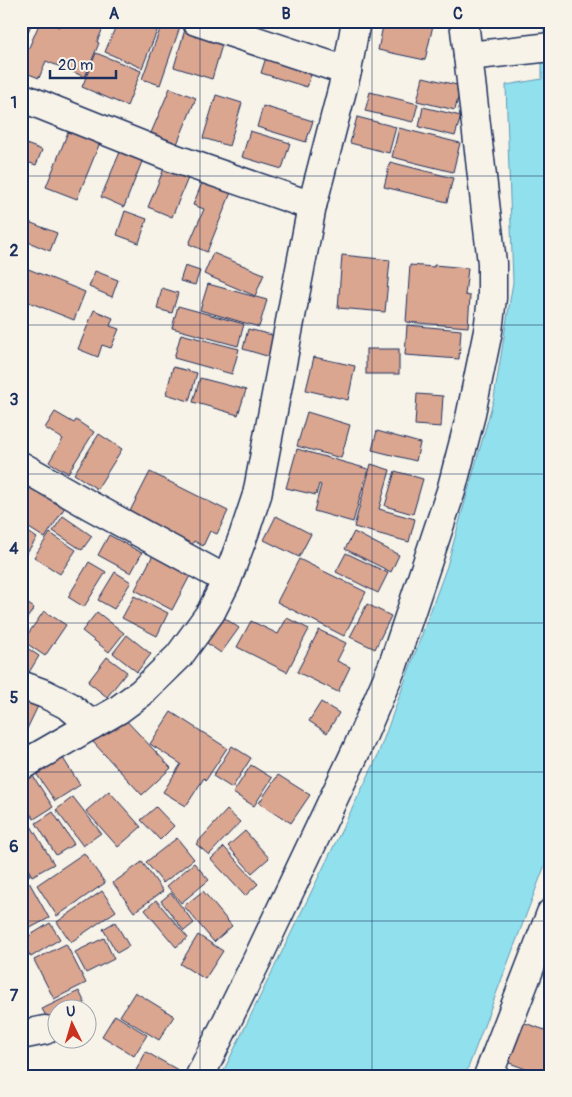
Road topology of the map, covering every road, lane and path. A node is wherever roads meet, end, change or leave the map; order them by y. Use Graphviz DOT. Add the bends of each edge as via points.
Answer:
graph roads {
  1 [pos="196,21"];
  2 [pos="356,21"];
  3 [pos="464,21"];
  4 [pos="542,48"];
  5 [pos="468,56"];
  6 [pos="347,71"];
  7 [pos="21,98"];
  8 [pos="312,206"];
  9 [pos="21,466"];
  10 [pos="227,580"];
  11 [pos="21,685"];
  12 [pos="92,725"];
  13 [pos="21,766"];
  14 [pos="551,913"];
  15 [pos="200,1076"];
  16 [pos="488,1076"];
  1 -- 6 [label="street"];
  2 -- 6 [label="street"];
  3 -- 5 [label="street"];
  4 -- 5 [label="street"];
  5 -- 15 [label="street" via="492,263 492,298 470,418 451,491 393,665 353,758"];
  6 -- 8 [label="street"];
  7 -- 8 [label="street" via="176,159"];
  8 -- 10 [label="street" via="257,495"];
  9 -- 10 [label="street"];
  10 -- 12 [label="street" via="210,612 179,656 141,692"];
  11 -- 12 [label="street" via="69,706"];
  12 -- 13 [label="street"];
  14 -- 16 [label="street"];
}
